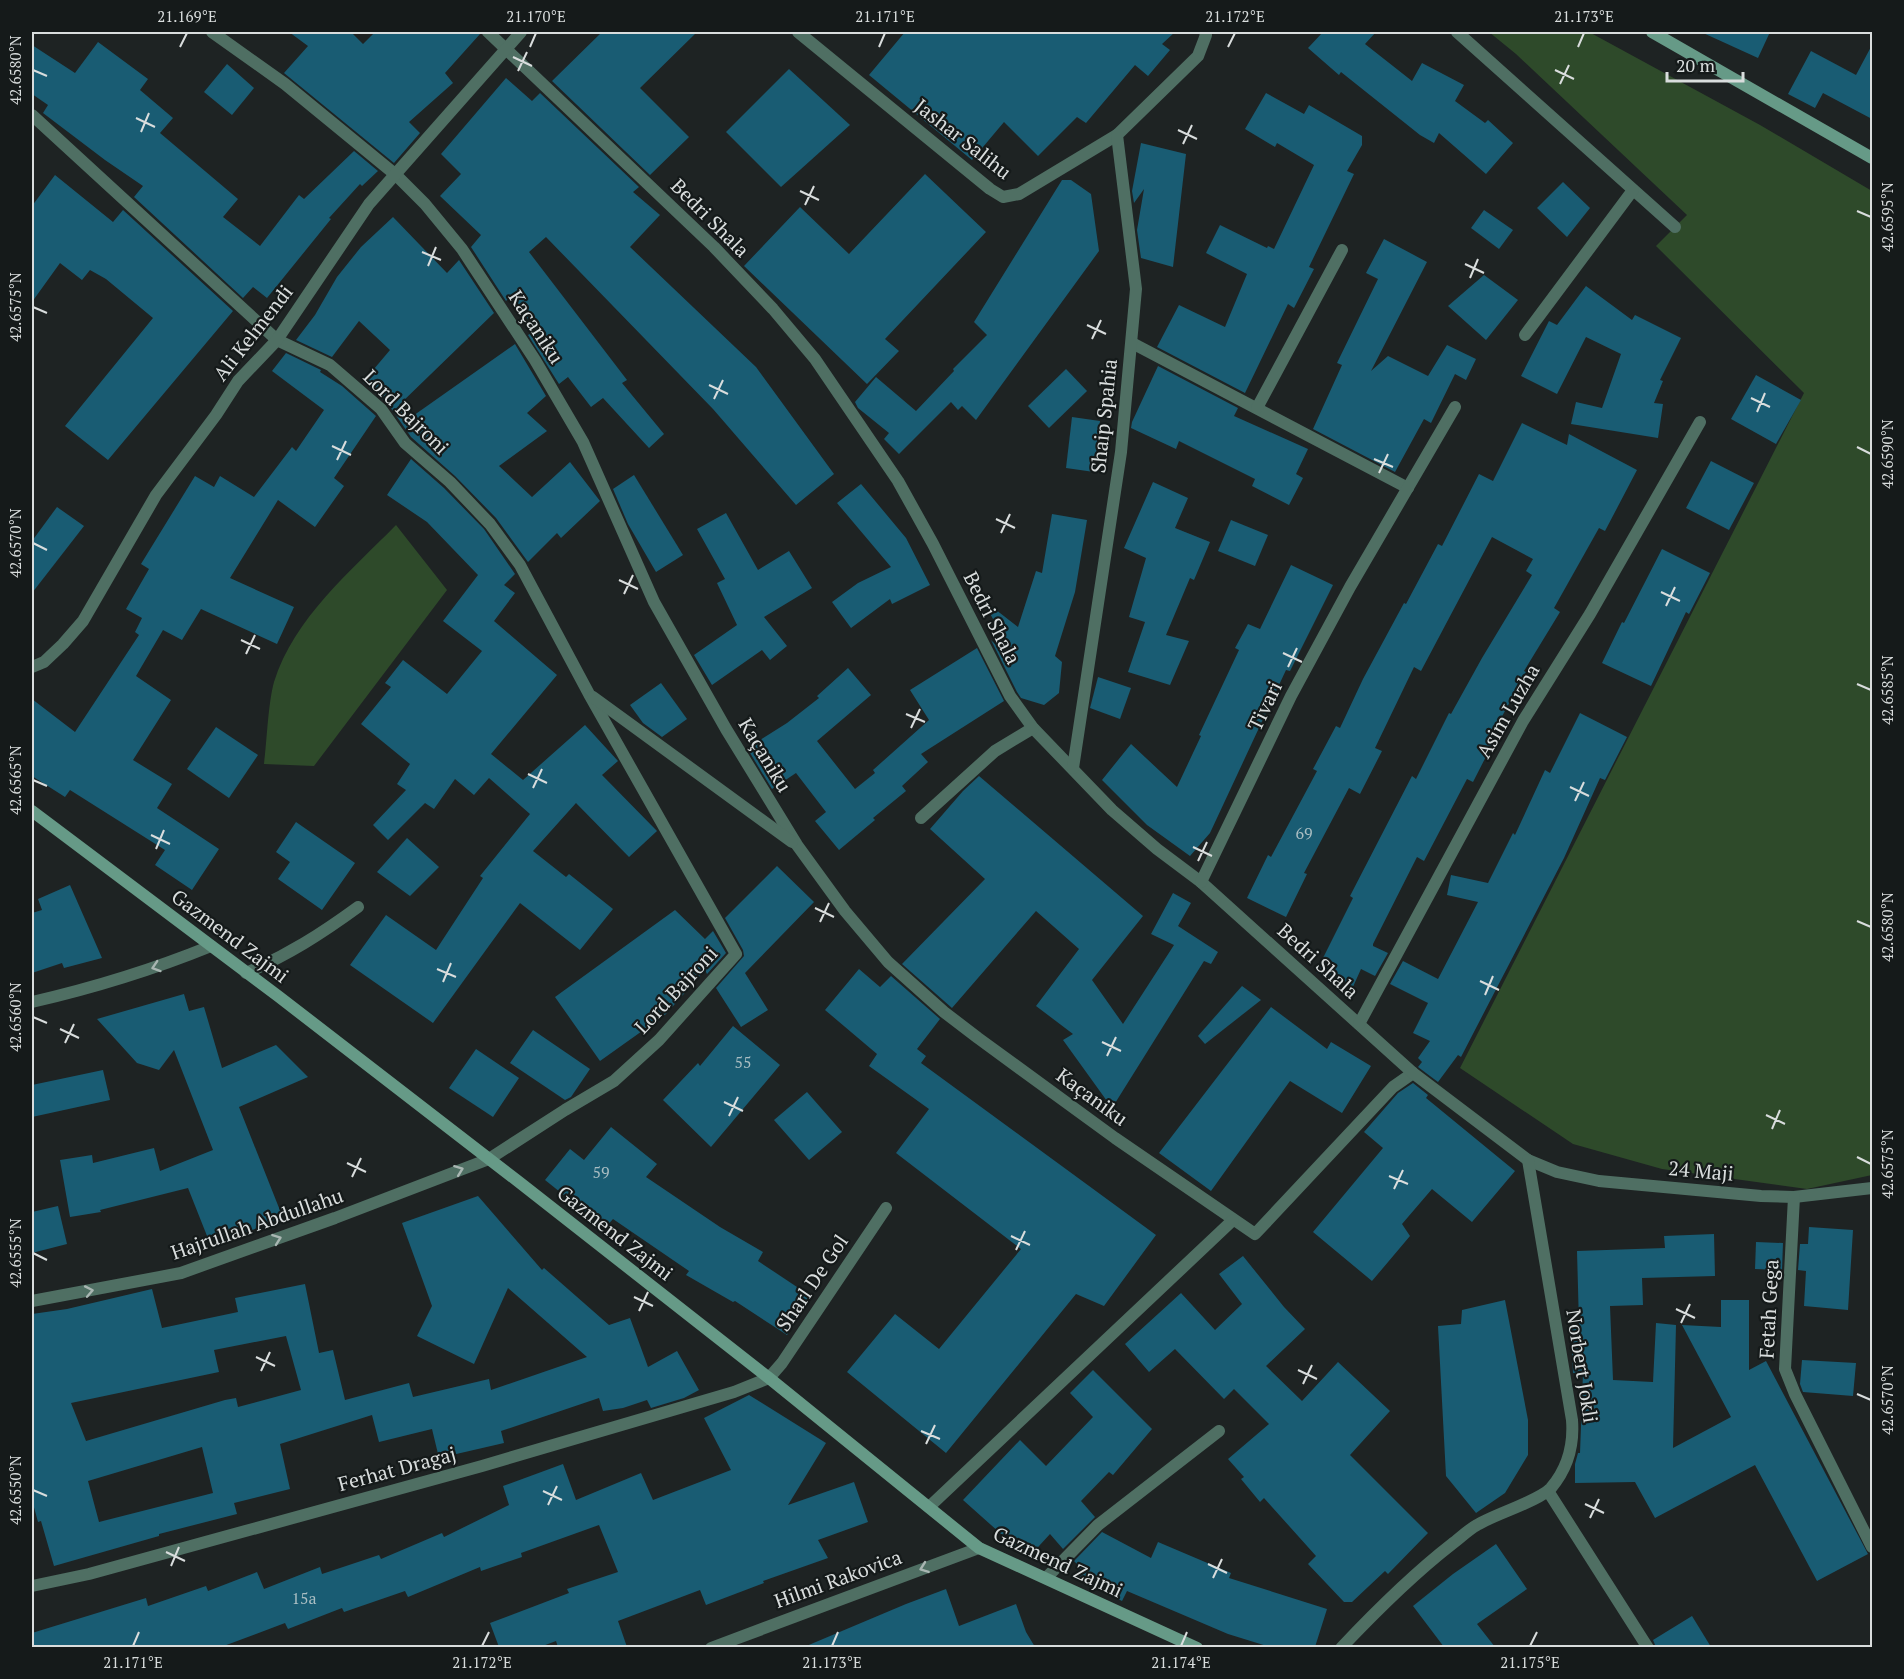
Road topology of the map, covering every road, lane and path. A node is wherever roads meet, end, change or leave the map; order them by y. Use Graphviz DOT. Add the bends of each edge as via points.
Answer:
graph roads {
  1 [pos="213,32"];
  2 [pos="488,32"];
  3 [pos="521,32"];
  4 [pos="798,32"];
  5 [pos="1205,32"];
  6 [pos="1457,32"];
  7 [pos="1652,32"];
  8 [pos="506,48"];
  9 [pos="32,115"];
  10 [pos="1117,135"];
  11 [pos="1872,158"];
  12 [pos="396,175"];
  13 [pos="1634,190"];
  14 [pos="1675,227"];
  15 [pos="1342,250"];
  16 [pos="1525,335"];
  17 [pos="277,340"];
  18 [pos="1132,343"];
  19 [pos="1455,407"];
  20 [pos="1257,408"];
  21 [pos="1700,422"];
  22 [pos="1408,488"];
  23 [pos="32,667"];
  24 [pos="589,694"];
  25 [pos="1033,728"];
  26 [pos="1073,768"];
  27 [pos="32,811"];
  28 [pos="921,818"];
  29 [pos="797,845"];
  30 [pos="1201,882"];
  31 [pos="358,907"];
  32 [pos="211,946"];
  33 [pos="246,973"];
  34 [pos="32,1002"];
  35 [pos="1359,1024"];
  36 [pos="1413,1073"];
  37 [pos="489,1159"];
  38 [pos="1528,1160"];
  39 [pos="1872,1188"];
  40 [pos="1794,1197"];
  41 [pos="886,1208"];
  42 [pos="1233,1220"];
  43 [pos="32,1301"];
  44 [pos="769,1378"];
  45 [pos="1219,1431"];
  46 [pos="1548,1491"];
  47 [pos="929,1507"];
  48 [pos="1872,1547"];
  49 [pos="979,1548"];
  50 [pos="1046,1578"];
  51 [pos="32,1586"];
  52 [pos="715,1646"];
  53 [pos="1197,1647"];
  54 [pos="1341,1647"];
  55 [pos="1648,1647"];
  1 -- 12 [label="street, Kaçaniku" via="285,84"];
  2 -- 8 [label="street, Bedri Shala"];
  3 -- 8 [label="street, Ali Kelmendi"];
  4 -- 10 [label="street, Jashar Salihu" via="1003,197 1019,194"];
  5 -- 10 [label="street" via="1198,56"];
  6 -- 13 [label="street"];
  7 -- 11 [label="street"];
  8 -- 12 [label="street, Ali Kelmendi"];
  8 -- 25 [label="street, Bedri Shala" via="714,247 815,359 898,481 1010,696"];
  9 -- 17 [label="street, Lord Bajroni"];
  10 -- 18 [label="street, Shaip Spahia" via="1136,289"];
  12 -- 17 [label="street, Ali Kelmendi" via="369,204"];
  12 -- 29 [label="street, Kaçaniku" via="462,249 535,360 583,442 654,602"];
  13 -- 14 [label="street"];
  13 -- 16 [label="street"];
  15 -- 20 [label="street"];
  17 -- 23 [label="street, Ali Kelmendi" via="238,381 156,495 83,621 44,662"];
  17 -- 24 [label="street, Lord Bajroni" via="330,365 381,410 405,443 490,524 520,565"];
  18 -- 20 [label="street"];
  18 -- 26 [label="street, Shaip Spahia" via="1121,452"];
  19 -- 22 [label="street, Tivari"];
  20 -- 22 [label="street"];
  21 -- 35 [label="street, Asim Luzha" via="1590,614 1523,721"];
  22 -- 30 [label="street, Tivari" via="1291,696"];
  24 -- 29 [label="street, Lord Bajroni"];
  24 -- 37 [label="street, Lord Bajroni" via="736,954 659,1040 614,1081"];
  25 -- 26 [label="street, Bedri Shala"];
  25 -- 28 [label="street" via="995,751"];
  26 -- 30 [label="street, Bedri Shala" via="1113,810"];
  27 -- 32 [label="street, Gazmend Zajmi"];
  29 -- 42 [label="street, Kaçaniku" via="888,962 944,1012"];
  30 -- 35 [label="street, Bedri Shala"];
  31 -- 33 [label="street" via="315,939"];
  32 -- 33 [label="street, Gazmend Zajmi"];
  32 -- 34 [label="street, one-way" via="170,963"];
  33 -- 37 [label="street, Gazmend Zajmi"];
  35 -- 36 [label="street, Bedri Shala"];
  36 -- 38 [label="street, Bedri Shala"];
  36 -- 42 [label="street, Kaçaniku" via="1394,1087 1255,1234"];
  43 -- 37 [label="street, Hajrullah Abdullahu, one-way" via="181,1273"];
  37 -- 44 [label="street, Gazmend Zajmi"];
  38 -- 40 [label="street, 24 Maji" via="1557,1172 1599,1181"];
  38 -- 46 [label="street, Norbert Jokli" via="1572,1420 1569,1459"];
  39 -- 40 [label="street, 24 Maji"];
  40 -- 48 [label="street, Fetah Gega" via="1785,1369"];
  41 -- 44 [label="street, Sharl De Gol"];
  42 -- 47 [label="street"];
  44 -- 47 [label="street, Gazmend Zajmi"];
  44 -- 51 [label="street, Ferhat Dragaj" via="734,1392 482,1466 89,1574"];
  45 -- 50 [label="street" via="1098,1525"];
  46 -- 54 [label="street, Norbert Jokli" via="1477,1525 1419,1572"];
  46 -- 55 [label="street"];
  47 -- 49 [label="street, Gazmend Zajmi"];
  49 -- 50 [label="street, Gazmend Zajmi"];
  49 -- 52 [label="street, Hilmi Rakovica, one-way"];
  50 -- 53 [label="street, Gazmend Zajmi"];
}
